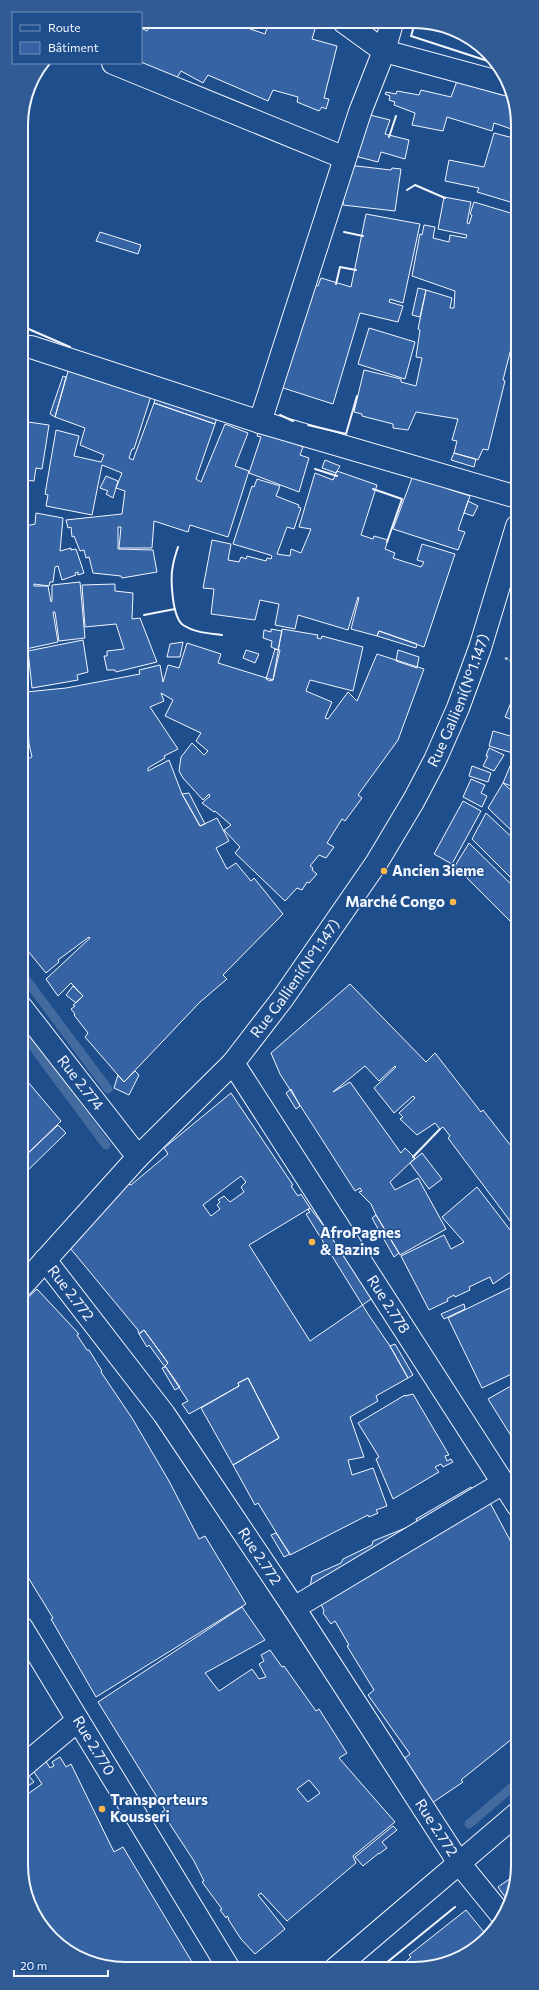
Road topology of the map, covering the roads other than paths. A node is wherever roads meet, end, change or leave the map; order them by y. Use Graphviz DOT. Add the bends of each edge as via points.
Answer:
graph roads {
  1 [pos="352,28"];
  2 [pos="391,28"];
  3 [pos="384,51"];
  4 [pos="115,64"];
  5 [pos="501,83"];
  6 [pos="345,158"];
  7 [pos="31,347"];
  8 [pos="260,422"];
  9 [pos="511,495"];
  10 [pos="511,546"];
  11 [pos="28,1016"];
  12 [pos="232,1063"];
  13 [pos="138,1157"];
  14 [pos="45,1260"];
  15 [pos="28,1279"];
  16 [pos="503,1482"];
  17 [pos="511,1495"];
  18 [pos="294,1608"];
  19 [pos="28,1638"];
  20 [pos="77,1721"];
  21 [pos="28,1763"];
  22 [pos="511,1819"];
  23 [pos="459,1863"];
  24 [pos="499,1912"];
  25 [pos="225,1962"];
  26 [pos="343,1962"];
  1 -- 3 [label="street"];
  2 -- 3 [label="street"];
  3 -- 5 [label="street"];
  3 -- 6 [label="street"];
  4 -- 6 [label="street"];
  6 -- 8 [label="street"];
  7 -- 8 [label="street"];
  8 -- 9 [label="street"];
  10 -- 12 [label="street, Rue Gallieni(N°1.147)" via="480,648 461,700 414,800 336,922 283,998"];
  11 -- 13 [label="street, Rue 2.774"];
  12 -- 13 [label="street, Rue Gallieni(N°1.147)"];
  12 -- 16 [label="street, Rue 2.778"];
  13 -- 14 [label="street, Rue Gallieni(N°1.147)"];
  14 -- 15 [label="street, Rue Gallieni(N°1.147)"];
  14 -- 18 [label="street, Rue 2.772" via="164,1414"];
  16 -- 17 [label="street, Rue 2.778"];
  16 -- 18 [label="street"];
  18 -- 23 [label="street, Rue 2.772"];
  19 -- 20 [label="street, Rue 2.770"];
  20 -- 21 [label="street"];
  20 -- 25 [label="street, Rue 2.770"];
  22 -- 23 [label="street"];
  23 -- 24 [label="street, Rue 2.772"];
  23 -- 26 [label="street"];
}
